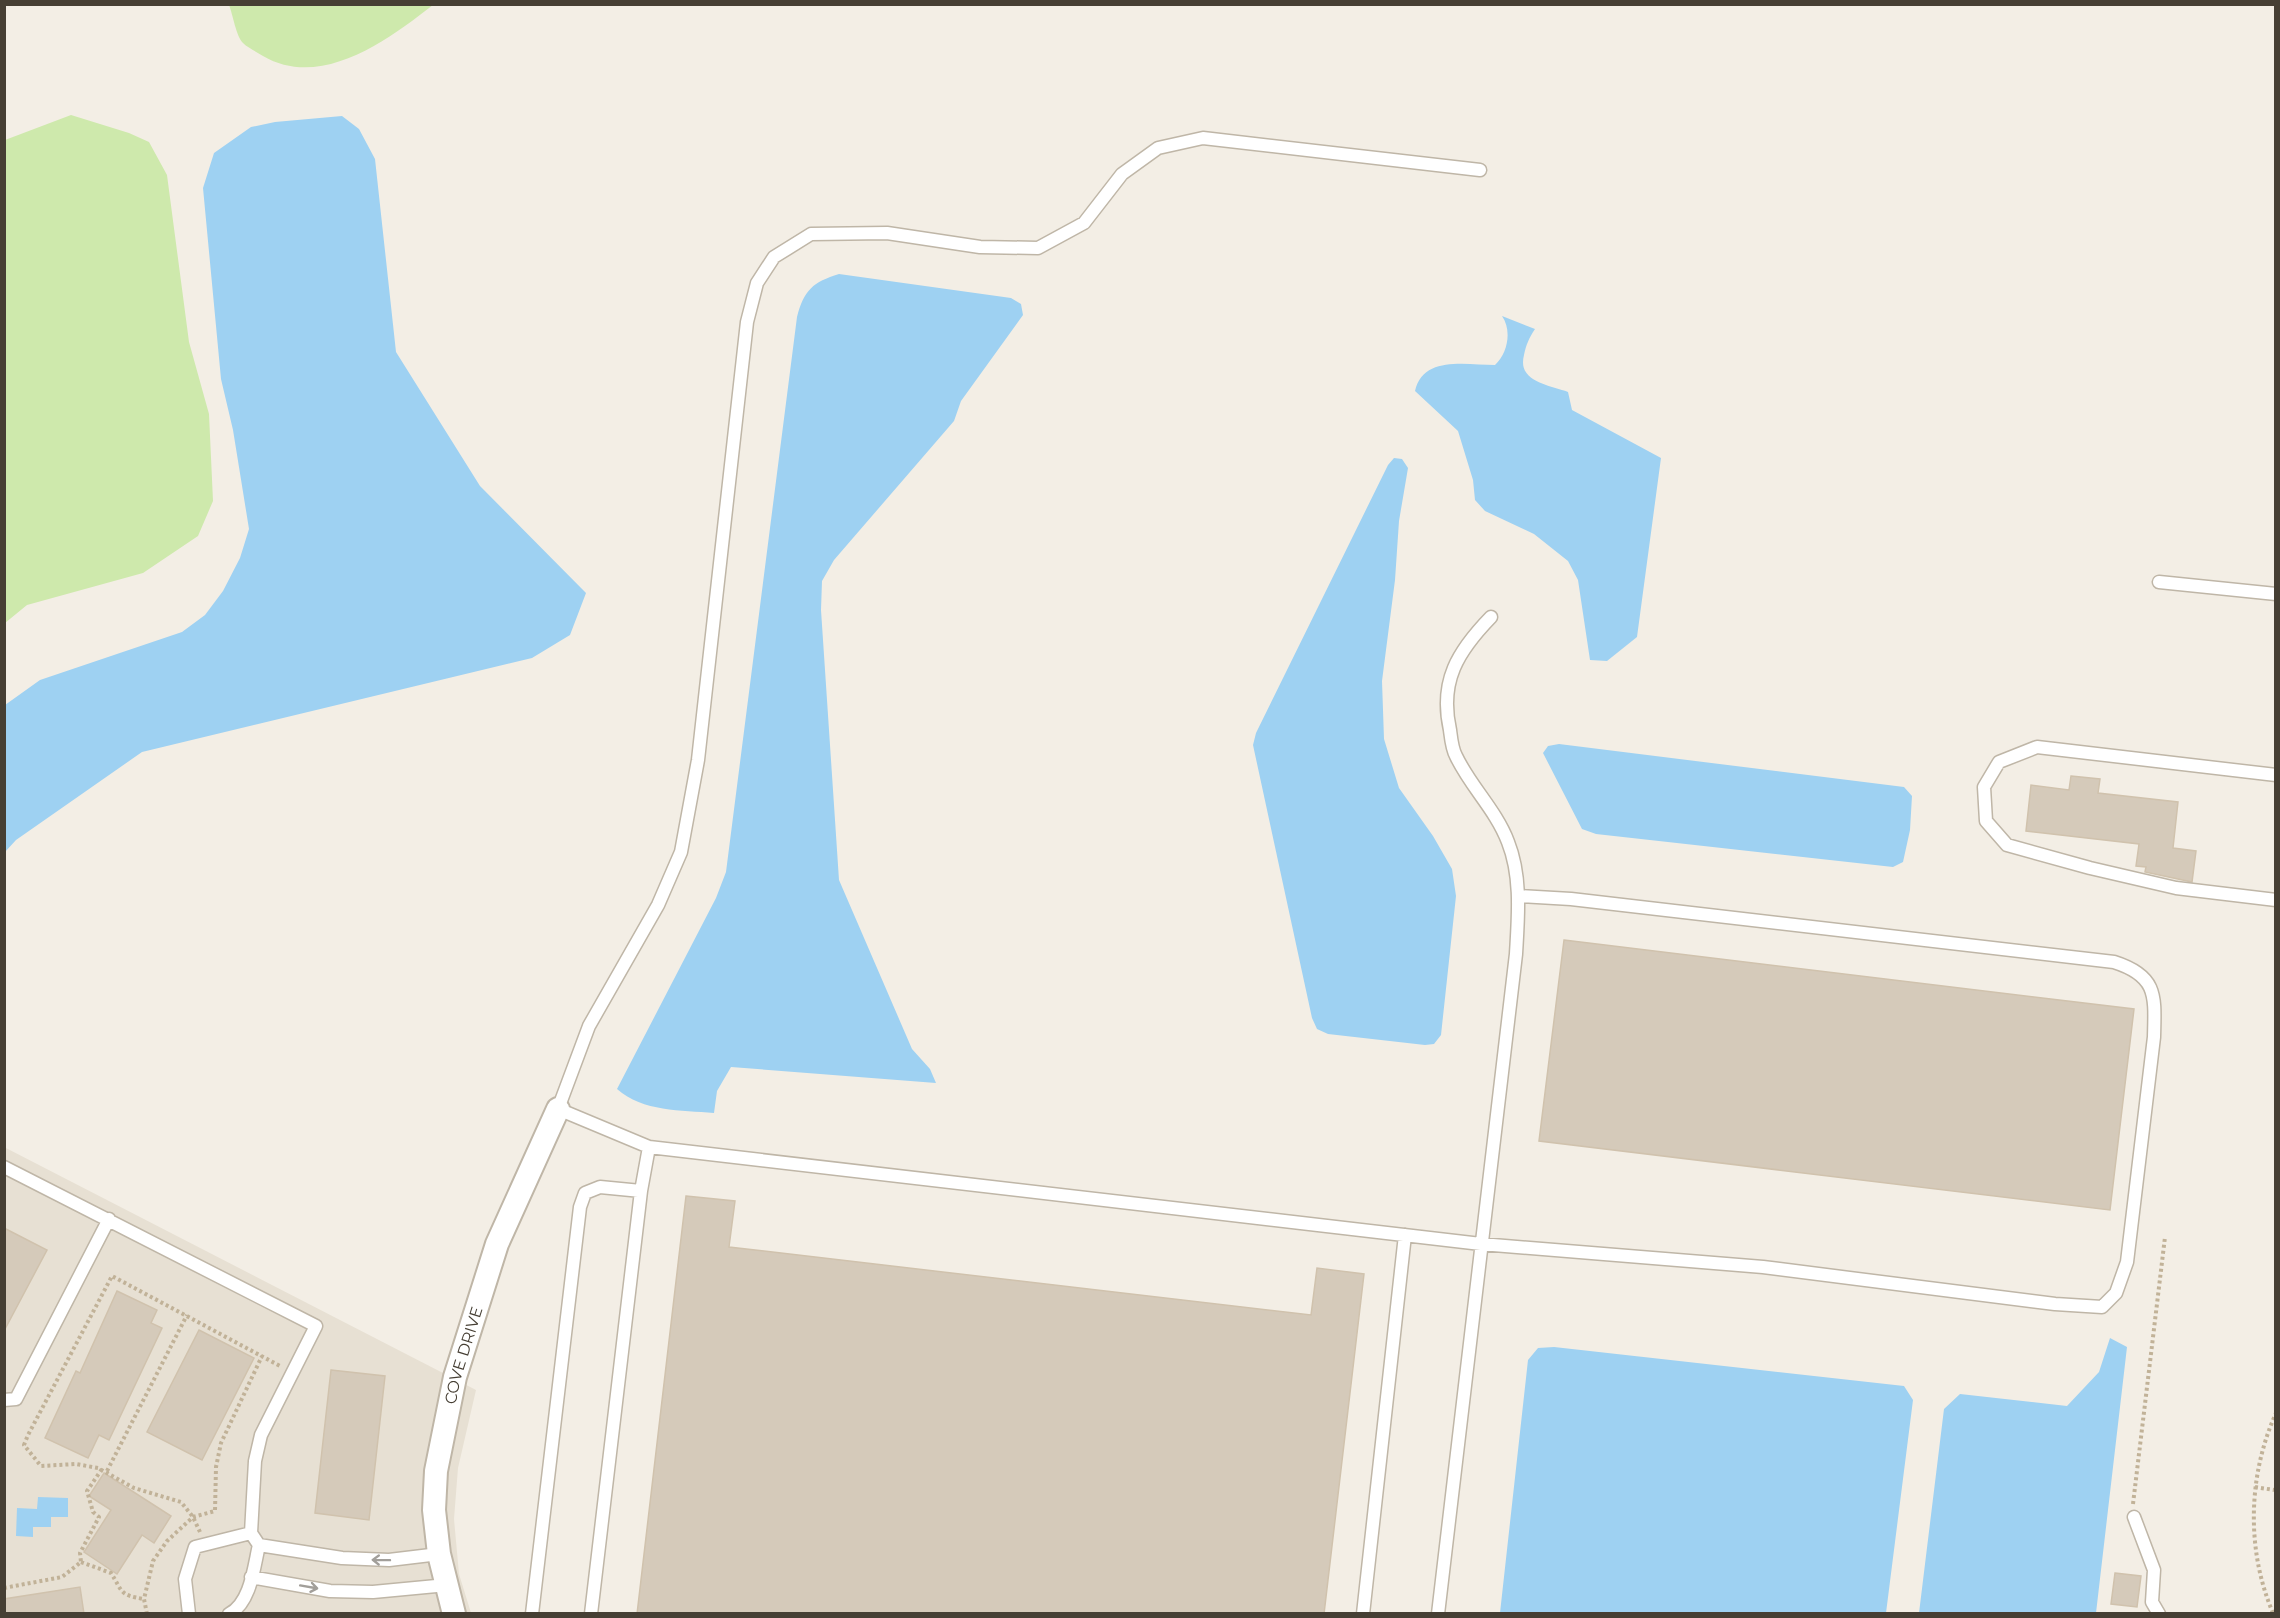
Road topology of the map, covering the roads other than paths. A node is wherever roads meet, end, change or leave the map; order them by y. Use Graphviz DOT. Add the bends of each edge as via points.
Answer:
graph roads {
  1 [pos="1480,170"];
  2 [pos="2159,582"];
  3 [pos="2276,594"];
  4 [pos="1491,617"];
  5 [pos="2276,775"];
  6 [pos="1519,896"];
  7 [pos="2276,900"];
  8 [pos="558,1109"];
  9 [pos="649,1147"];
  10 [pos="4,1167"];
  11 [pos="641,1191"];
  12 [pos="109,1219"];
  13 [pos="1405,1235"];
  14 [pos="1481,1244"];
  15 [pos="4,1400"];
  16 [pos="2134,1517"];
  17 [pos="251,1533"];
  18 [pos="259,1545"];
  19 [pos="439,1554"];
  20 [pos="251,1577"];
  21 [pos="447,1585"];
  22 [pos="234,1613"];
  23 [pos="189,1614"];
  24 [pos="454,1614"];
  25 [pos="532,1614"];
  26 [pos="591,1614"];
  27 [pos="1363,1614"];
  28 [pos="1438,1614"];
  29 [pos="2159,1614"];
  1 -- 8 [label="lane" via="1203,138 1158,148 1122,174 1084,223 1038,248 980,247 887,233 812,234 774,257 757,283 747,322 698,760 681,852 658,905 589,1026"];
  2 -- 3 [label="lane"];
  4 -- 6 [label="lane" via="1454,662 1445,708 1455,755 1509,843"];
  5 -- 7 [label="lane" via="2037,747 1999,762 1984,787 1986,821 2007,845 2176,888"];
  6 -- 14 [label="lane" via="1516,954"];
  6 -- 14 [label="lane" via="1615,903 2114,962 2136,969 2150,986 2155,1005 2154,1037 2127,1262 2116,1293 2102,1307 1763,1267"];
  8 -- 9 [label="lane"];
  8 -- 19 [label="street, COVE DRIVE" via="497,1244 455,1377 436,1471 434,1510"];
  9 -- 11 [label="lane"];
  9 -- 13 [label="lane"];
  10 -- 12 [label="lane"];
  11 -- 25 [label="lane" via="600,1187 585,1193 580,1207"];
  11 -- 26 [label="lane"];
  12 -- 15 [label="lane" via="16,1399"];
  12 -- 17 [label="lane" via="316,1326 261,1435 255,1461"];
  13 -- 14 [label="lane"];
  13 -- 27 [label="lane"];
  14 -- 28 [label="lane"];
  16 -- 29 [label="lane" via="2154,1570 2152,1602"];
  17 -- 18 [label="lane"];
  17 -- 23 [label="lane" via="195,1547 185,1579"];
  19 -- 18 [label="lane, one-way" via="389,1560 342,1558"];
  18 -- 20 [label="lane"];
  19 -- 21 [label="street, COVE DRIVE"];
  20 -- 21 [label="lane, one-way" via="330,1591 373,1592"];
  20 -- 22 [label="lane" via="249,1589"];
  21 -- 24 [label="street, COVE DRIVE"];
}
